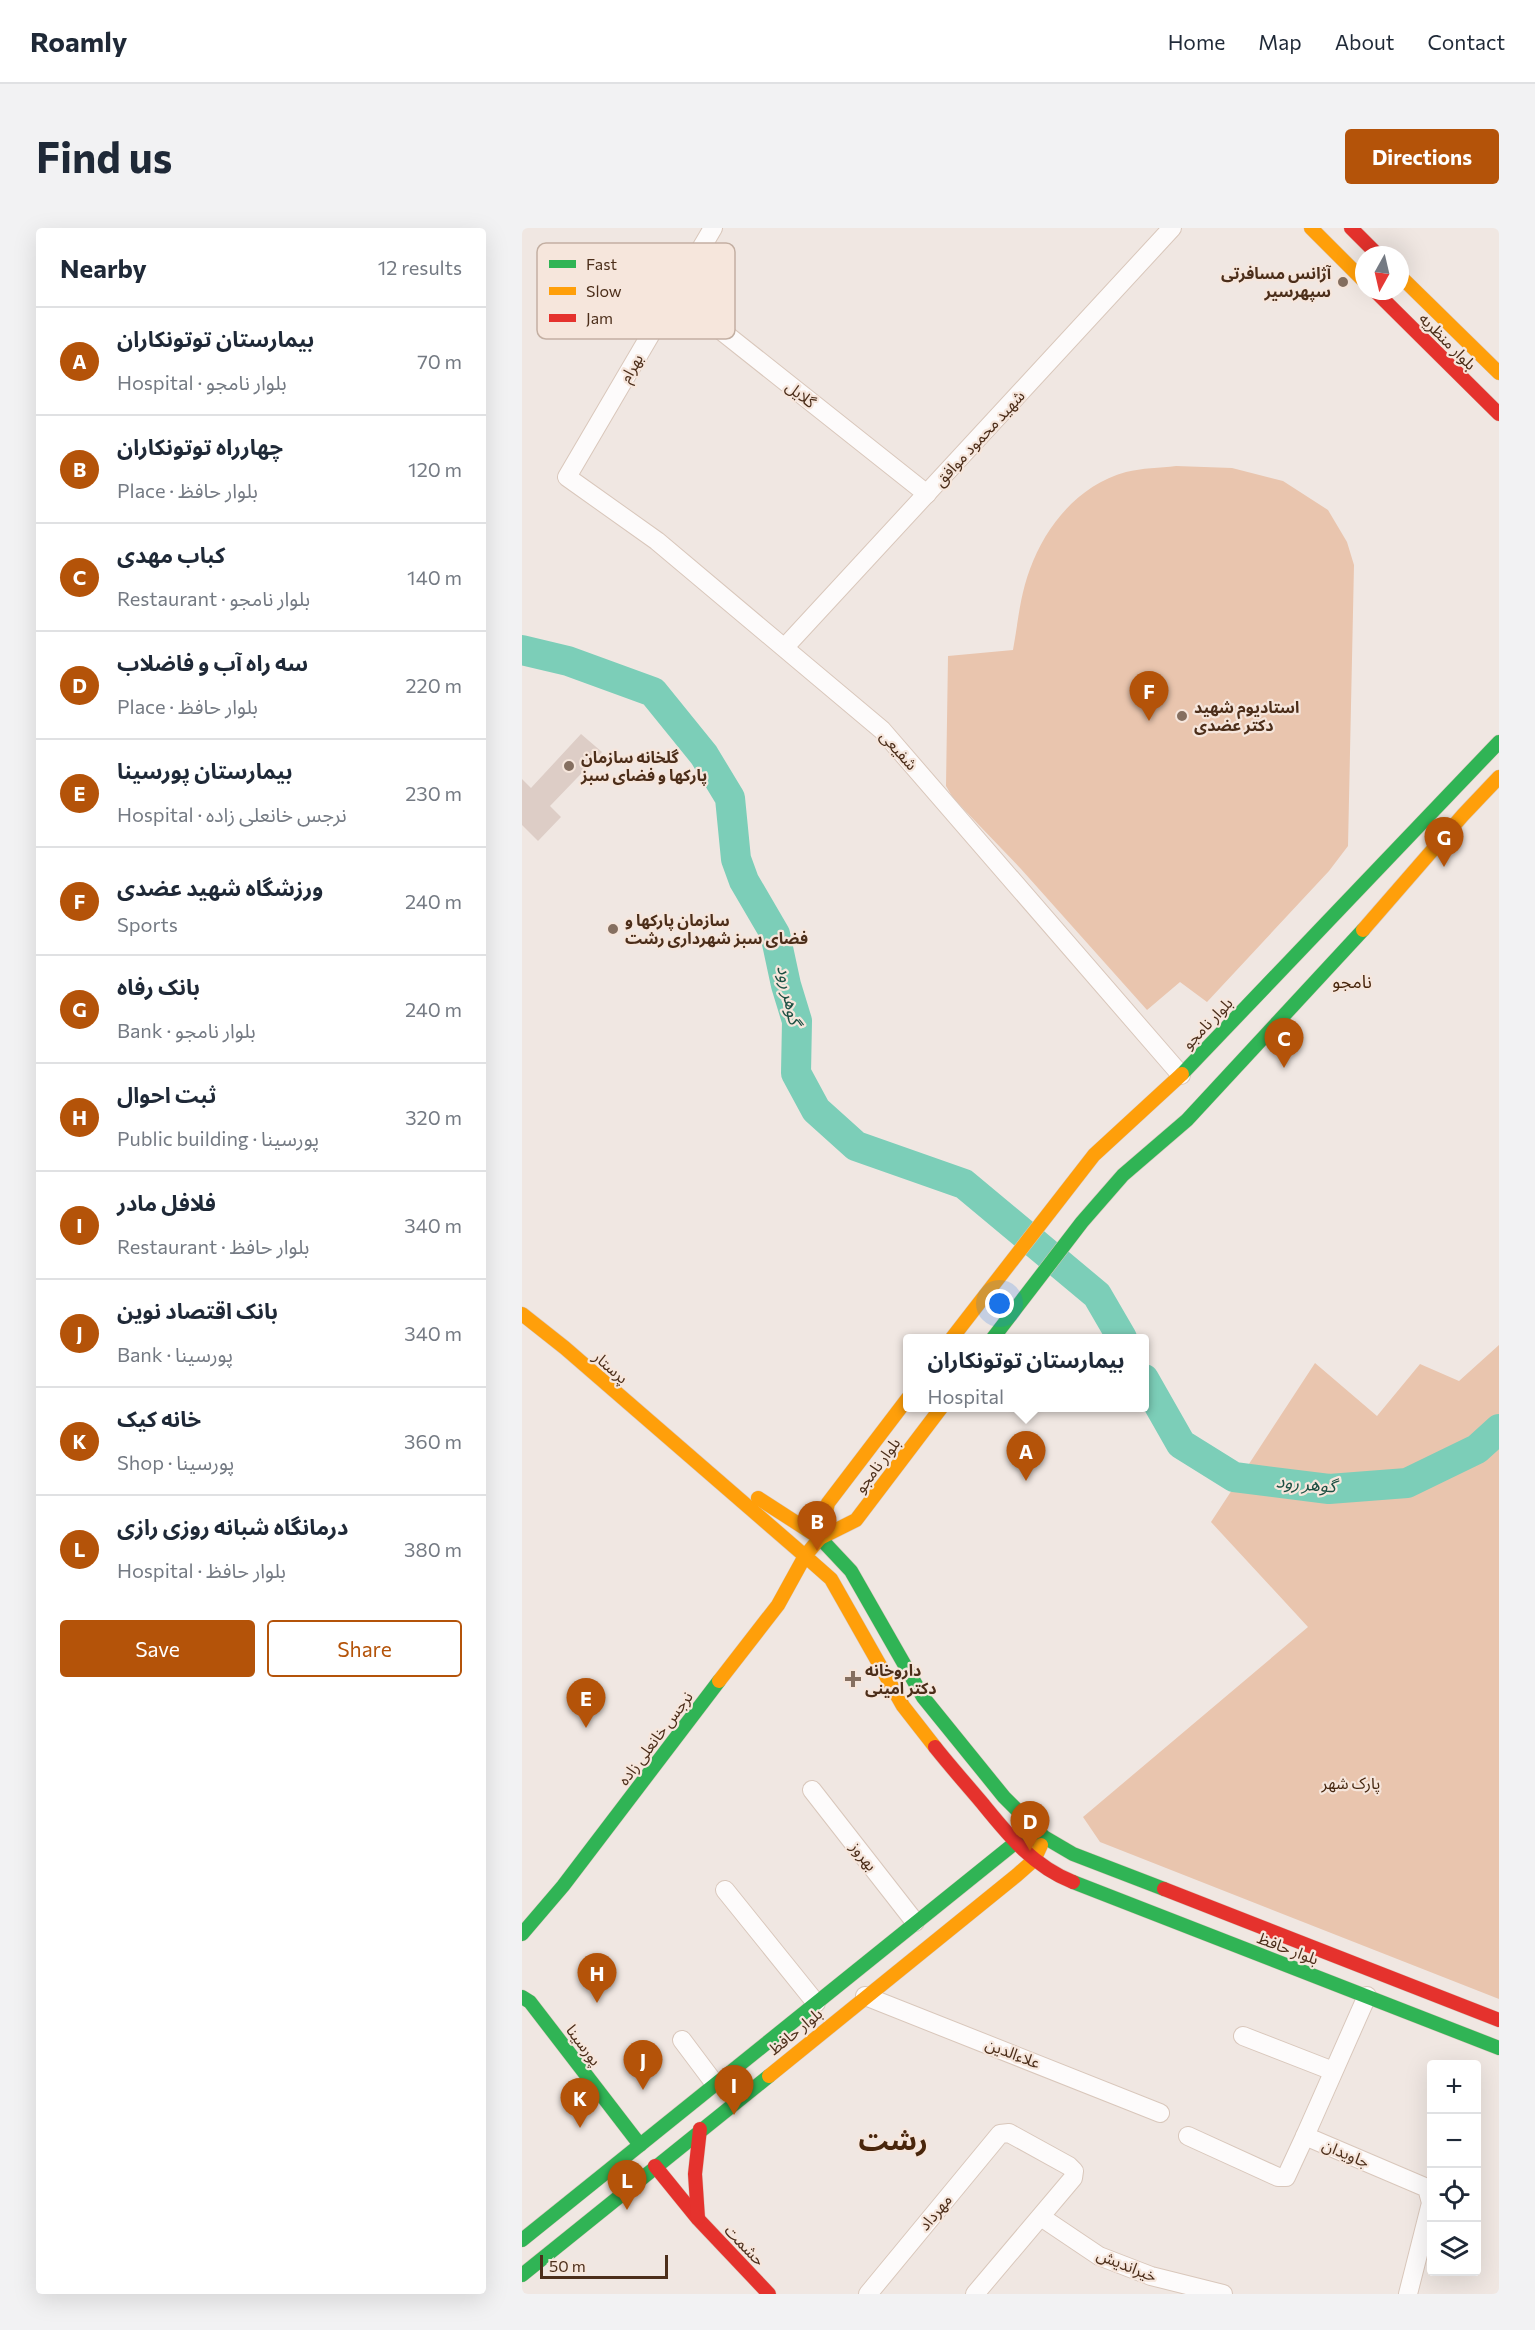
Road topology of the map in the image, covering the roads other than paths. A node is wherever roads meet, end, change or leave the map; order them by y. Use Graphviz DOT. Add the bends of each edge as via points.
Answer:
graph roads {
  1 [pos="713,228"];
  2 [pos="1172,228"];
  3 [pos="1311,228"];
  4 [pos="1351,228"];
  5 [pos="704,243"];
  6 [pos="1369,246"];
  7 [pos="1355,272"];
  8 [pos="1409,285"];
  9 [pos="1384,300"];
  10 [pos="648,339"];
  11 [pos="732,339"];
  12 [pos="1499,373"];
  13 [pos="1499,414"];
  14 [pos="567,477"];
  15 [pos="927,494"];
  16 [pos="785,647"];
  17 [pos="1499,742"];
  18 [pos="1499,777"];
  19 [pos="1485,791"];
  20 [pos="1499,796"];
  21 [pos="1181,1075"];
  22 [pos="1030,1263"];
  23 [pos="522,1314"];
  24 [pos="956,1334"];
  25 [pos="995,1334"];
  26 [pos="903,1405"];
  27 [pos="937,1412"];
  28 [pos="677,1446"];
  29 [pos="820,1539"];
  30 [pos="805,1556"];
  31 [pos="812,1790"];
  32 [pos="1044,1837"];
  33 [pos="1015,1843"];
  34 [pos="1034,1860"];
  35 [pos="725,1890"];
  36 [pos="915,1923"];
  37 [pos="522,1934"];
  38 [pos="865,1996"];
  39 [pos="1366,1996"];
  40 [pos="522,1997"];
  41 [pos="816,2003"];
  42 [pos="1499,2020"];
  43 [pos="1243,2036"];
  44 [pos="682,2040"];
  45 [pos="1499,2048"];
  46 [pos="1333,2071"];
  47 [pos="715,2084"];
  48 [pos="1160,2112"];
  49 [pos="700,2129"];
  50 [pos="1188,2136"];
  51 [pos="1305,2136"];
  52 [pos="640,2145"];
  53 [pos="655,2166"];
  54 [pos="1041,2217"];
  55 [pos="698,2219"];
  56 [pos="522,2240"];
  57 [pos="522,2275"];
  58 [pos="769,2294"];
  59 [pos="868,2294"];
  60 [pos="975,2294"];
  61 [pos="1222,2294"];
  62 [pos="1408,2294"];
  1 -- 5 [label="street, بهرام"];
  2 -- 15 [label="street, شهید محمود موافق"];
  3 -- 7 [label="main road"];
  4 -- 6 [label="main road"];
  8 -- 12 [label="main road, بلوار منظریه"];
  9 -- 13 [label="main road, بلوار منظریه"];
  10 -- 14 [label="street, بهرام"];
  11 -- 15 [label="street, گلایل"];
  14 -- 16 [label="street, شفیعی" via="657,541"];
  15 -- 16 [label="street, شهید محمود موافق"];
  16 -- 21 [label="street, شفیعی" via="882,730"];
  17 -- 21 [label="main road, بلوار نامجو"];
  18 -- 19 [label="main road, بلوار نامجو"];
  19 -- 20 [label="main road"];
  19 -- 22 [label="main road, بلوار نامجو" via="1376,916 1187,1120 1123,1175 1082,1222"];
  21 -- 22 [label="main road, بلوار نامجو" via="1094,1155 1056,1202"];
  22 -- 24 [label="main road, بلوار نامجو"];
  22 -- 25 [label="main road, بلوار نامجو"];
  23 -- 28 [label="main road, پرستار"];
  26 -- 29 [label="main road, بلوار نامجو" via="828,1503"];
  27 -- 29 [label="main road, بلوار نامجو" via="856,1520"];
  28 -- 29 [label="main road, پرستار"];
  28 -- 30 [label="main road, پرستار"];
  29 -- 30 [label="main road, نرجس خانعلی زاده"];
  29 -- 32 [label="main road, بلوار حافظ" via="851,1571 923,1696 1004,1797"];
  30 -- 33 [label="main road, بلوار حافظ" via="831,1579 903,1706"];
  30 -- 37 [label="main road, نرجس خانعلی زاده" via="778,1605"];
  31 -- 36 [label="street, بهروز"];
  32 -- 33 [label="main road, بلوار حافظ"];
  32 -- 34 [label="main road, بلوار حافظ"];
  32 -- 42 [label="main road, بلوار حافظ" via="1073,1854"];
  33 -- 34 [label="main road, بلوار حافظ"];
  33 -- 36 [label="main road, بلوار حافظ"];
  34 -- 38 [label="main road, بلوار حافظ"];
  34 -- 39 [label="main road, بلوار حافظ" via="1061,1877"];
  35 -- 41 [label="street"];
  36 -- 41 [label="main road, بلوار حافظ"];
  38 -- 48 [label="street, علاءالدین"];
  38 -- 49 [label="main road, بلوار حافظ"];
  39 -- 45 [label="main road, بلوار حافظ"];
  39 -- 46 [label="street, جاویدان"];
  40 -- 52 [label="main road, پورسینا" via="530,2002"];
  41 -- 47 [label="main road, بلوار حافظ"];
  43 -- 46 [label="street"];
  44 -- 47 [label="street"];
  46 -- 51 [label="street, جاویدان"];
  47 -- 52 [label="main road, بلوار حافظ"];
  49 -- 53 [label="main road, بلوار حافظ"];
  49 -- 55 [label="main road" via="693,2171"];
  50 -- 51 [label="street" via="1278,2177 1286,2177"];
  51 -- 62 [label="street, جاویدان" via="1427,2188 1431,2204"];
  52 -- 53 [label="main road, پورسینا"];
  52 -- 56 [label="main road, بلوار حافظ"];
  53 -- 55 [label="main road, حشمت"];
  53 -- 57 [label="main road, بلوار حافظ"];
  54 -- 59 [label="street, مهرداد" via="1073,2178 1074,2171 1004,2132"];
  54 -- 60 [label="street"];
  54 -- 61 [label="street, خیراندیش" via="1099,2256 1151,2276"];
  55 -- 58 [label="main road, حشمت"];
}
